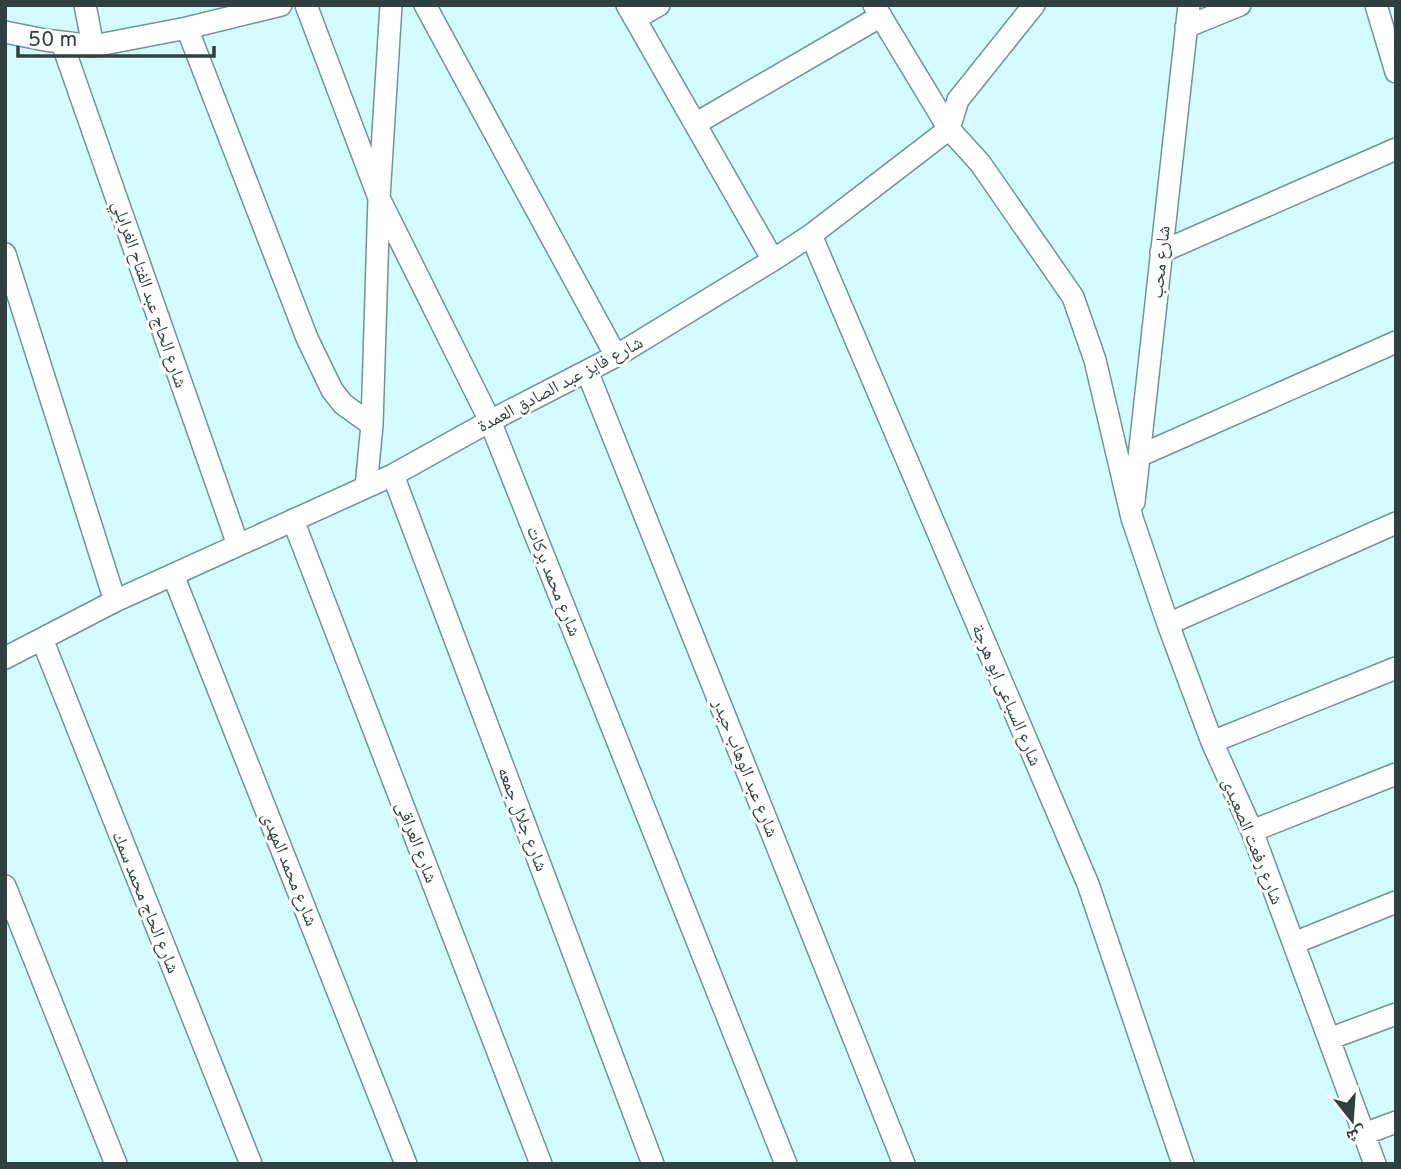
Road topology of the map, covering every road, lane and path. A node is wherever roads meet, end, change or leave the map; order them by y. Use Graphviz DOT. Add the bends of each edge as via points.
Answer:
graph roads {
  1 [pos="85,5"];
  2 [pos="281,5"];
  3 [pos="306,5"];
  4 [pos="391,5"];
  5 [pos="425,5"];
  6 [pos="659,5"];
  7 [pos="1034,5"];
  8 [pos="1189,5"];
  9 [pos="1240,5"];
  10 [pos="1376,5"];
  11 [pos="877,11"];
  12 [pos="631,12"];
  13 [pos="1186,27"];
  14 [pos="187,28"];
  15 [pos="5,32"];
  16 [pos="62,43"];
  17 [pos="93,46"];
  18 [pos="1396,72"];
  19 [pos="695,124"];
  20 [pos="949,129"];
  21 [pos="1396,149"];
  22 [pos="379,198"];
  23 [pos="811,235"];
  24 [pos="1161,252"];
  25 [pos="5,254"];
  26 [pos="773,260"];
  27 [pos="1396,342"];
  28 [pos="616,356"];
  29 [pos="587,371"];
  30 [pos="490,421"];
  31 [pos="372,425"];
  32 [pos="1139,456"];
  33 [pos="393,475"];
  34 [pos="366,487"];
  35 [pos="1132,518"];
  36 [pos="293,520"];
  37 [pos="1396,523"];
  38 [pos="239,545"];
  39 [pos="173,575"];
  40 [pos="116,601"];
  41 [pos="1168,624"];
  42 [pos="42,639"];
  43 [pos="6,653"];
  44 [pos="1396,668"];
  45 [pos="1212,742"];
  46 [pos="1396,774"];
  47 [pos="1252,831"];
  48 [pos="5,886"];
  49 [pos="1396,902"];
  50 [pos="1294,943"];
  51 [pos="1396,1014"];
  52 [pos="1329,1039"];
  53 [pos="1396,1122"];
  54 [pos="1364,1134"];
  55 [pos="116,1164"];
  56 [pos="251,1164"];
  57 [pos="406,1164"];
  58 [pos="541,1164"];
  59 [pos="653,1164"];
  60 [pos="786,1164"];
  61 [pos="904,1164"];
  62 [pos="1183,1164"];
  63 [pos="1375,1164"];
  1 -- 17 [label="street"];
  2 -- 14 [label="street"];
  3 -- 22 [label="street, شارع محمد بركات"];
  4 -- 22 [label="street"];
  5 -- 28 [label="street"];
  6 -- 12 [label="street"];
  7 -- 20 [label="street" via="958,100"];
  8 -- 13 [label="street, شارع محب"];
  9 -- 13 [label="street"];
  10 -- 18 [label="street"];
  11 -- 19 [label="street"];
  11 -- 20 [label="street, شارع رفعت الصعيدى"];
  12 -- 19 [label="street"];
  13 -- 24 [label="street, شارع محب"];
  14 -- 17 [label="street"];
  14 -- 31 [label="street" via="306,338 332,390"];
  15 -- 16 [label="street"];
  16 -- 17 [label="street"];
  16 -- 38 [label="street, شارع الحاج عبد الفتاح الغرابلي"];
  19 -- 26 [label="street"];
  20 -- 23 [label="street, شارع فايز عبد الصادق العمدة"];
  20 -- 35 [label="street, شارع رفعت الصعيدى" via="979,163 1073,297 1095,360"];
  21 -- 24 [label="street"];
  22 -- 30 [label="street, شارع محمد بركات"];
  22 -- 31 [label="street"];
  23 -- 26 [label="street, شارع فايز عبد الصادق العمدة"];
  23 -- 62 [label="street, شارع السباعى ابو هرجة" via="1088,884"];
  24 -- 32 [label="street, شارع محب"];
  25 -- 40 [label="street"];
  26 -- 28 [label="street, شارع فايز عبد الصادق العمدة"];
  27 -- 32 [label="street"];
  28 -- 29 [label="street, شارع فايز عبد الصادق العمدة"];
  29 -- 30 [label="street, شارع فايز عبد الصادق العمدة"];
  29 -- 61 [label="street, شارع عبد الوهاب حيدر"];
  30 -- 33 [label="street, شارع فايز عبد الصادق العمدة"];
  30 -- 60 [label="street, شارع محمد بركات"];
  31 -- 34 [label="street"];
  32 -- 35 [label="street, شارع محب"];
  33 -- 34 [label="street, شارع فايز عبد الصادق العمدة"];
  33 -- 59 [label="street, شارع جلال جمعه"];
  34 -- 36 [label="street, شارع فايز عبد الصادق العمدة"];
  35 -- 41 [label="street, شارع رفعت الصعيدى"];
  36 -- 38 [label="street, شارع فايز عبد الصادق العمدة"];
  36 -- 58 [label="street, شارع العراقى"];
  37 -- 41 [label="street"];
  38 -- 39 [label="street, شارع فايز عبد الصادق العمدة"];
  39 -- 40 [label="street, شارع فايز عبد الصادق العمدة"];
  39 -- 57 [label="street, شارع محمد المهدى"];
  40 -- 42 [label="street, شارع فايز عبد الصادق العمدة"];
  41 -- 45 [label="street, شارع رفعت الصعيدى"];
  42 -- 43 [label="street, شارع فايز عبد الصادق العمدة"];
  42 -- 56 [label="street, شارع الحاج محمد سمك"];
  44 -- 45 [label="street"];
  45 -- 47 [label="street, شارع رفعت الصعيدى"];
  46 -- 47 [label="street"];
  47 -- 50 [label="street, شارع رفعت الصعيدى"];
  48 -- 55 [label="street"];
  49 -- 50 [label="street"];
  50 -- 52 [label="street, شارع رفعت الصعيدى"];
  51 -- 52 [label="street"];
  52 -- 54 [label="street, شارع رفعت الصعيدى"];
  53 -- 54 [label="street"];
  54 -- 63 [label="street, شارع رفعت الصعيدى"];
}
